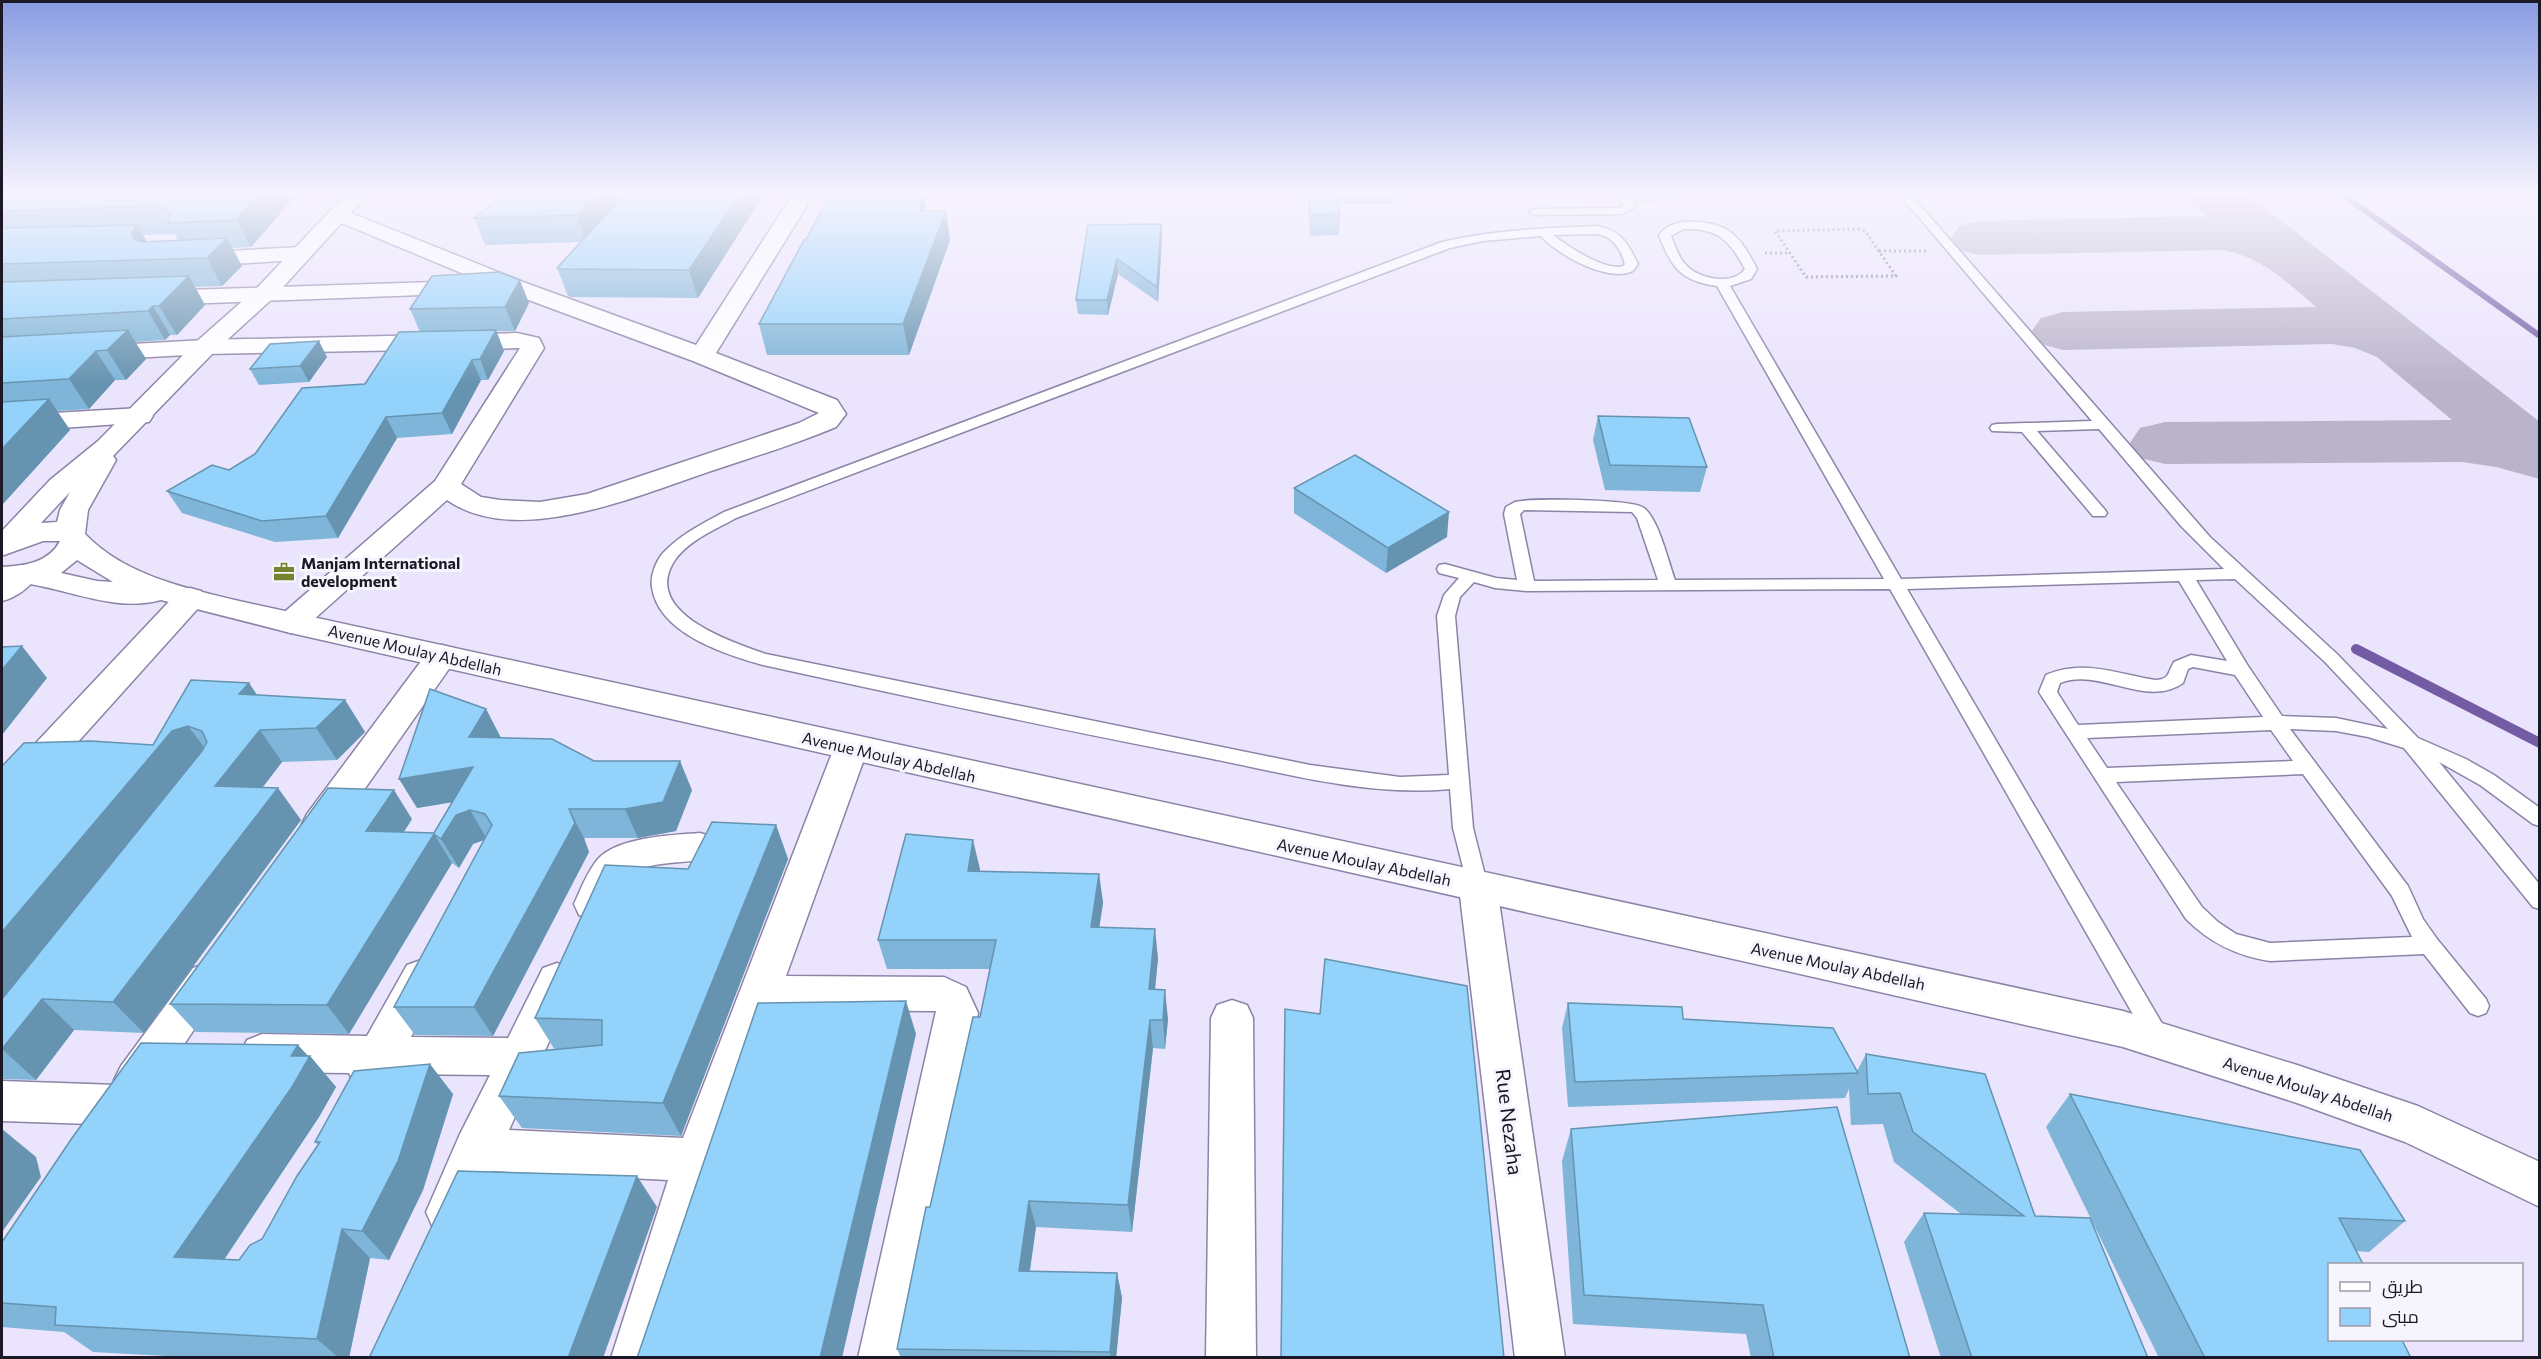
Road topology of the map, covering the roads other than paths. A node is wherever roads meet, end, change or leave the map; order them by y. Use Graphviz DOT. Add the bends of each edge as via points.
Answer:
graph roads {
  1 [pos="237,257"];
  2 [pos="297,257"];
  3 [pos="443,257"];
  4 [pos="764,257"];
  5 [pos="1416,257"];
  6 [pos="1582,257"];
  7 [pos="1629,257"];
  8 [pos="1676,257"];
  9 [pos="1744,257"];
  10 [pos="1958,257"];
  11 [pos="172,261"];
  12 [pos="1721,282"];
  13 [pos="515,287"];
  14 [pos="266,293"];
  15 [pos="138,298"];
  16 [pos="205,347"];
  17 [pos="73,355"];
  18 [pos="702,356"];
  19 [pos="140,416"];
  20 [pos="2,424"];
  21 [pos="2102,424"];
  22 [pos="1997,428"];
  23 [pos="2027,428"];
  24 [pos="108,447"];
  25 [pos="446,486"];
  26 [pos="2099,513"];
  27 [pos="72,538"];
  28 [pos="3,547"];
  29 [pos="1445,569"];
  30 [pos="2238,574"];
  31 [pos="2184,575"];
  32 [pos="1470,577"];
  33 [pos="14,579"];
  34 [pos="1896,584"];
  35 [pos="1527,585"];
  36 [pos="1668,585"];
  37 [pos="180,596"];
  38 [pos="291,623"];
  39 [pos="442,656"];
  40 [pos="2241,670"];
  41 [pos="2277,723"];
  42 [pos="2073,732"];
  43 [pos="2408,742"];
  44 [pos="851,748"];
  45 [pos="2306,767"];
  46 [pos="2102,775"];
  47 [pos="1460,781"];
  48 [pos="2,802"];
  49 [pos="2540,819"];
  50 [pos="700,847"];
  51 [pos="302,849"];
  52 [pos="1478,887"];
  53 [pos="2540,901"];
  54 [pos="439,945"];
  55 [pos="2429,945"];
  56 [pos="225,955"];
  57 [pos="761,993"];
  58 [pos="2478,1006"];
  59 [pos="1232,1018"];
  60 [pos="2160,1041"];
  61 [pos="155,1052"];
  62 [pos="379,1055"];
  63 [pos="520,1057"];
  64 [pos="2,1101"];
  65 [pos="120,1105"];
  66 [pos="351,1106"];
  67 [pos="93,1144"];
  68 [pos="476,1149"];
  69 [pos="697,1160"];
  70 [pos="2540,1185"];
  71 [pos="433,1248"];
  72 [pos="636,1358"];
  73 [pos="884,1358"];
  74 [pos="1231,1358"];
  75 [pos="1539,1358"];
  1 -- 11 [label="street"];
  2 -- 14 [label="street, Avenue Moulay Abdellah"];
  3 -- 13 [label="street"];
  4 -- 18 [label="street"];
  5 -- 47 [label="lane" via="730,515 683,542 663,567 659,593 663,605 686,627 720,646 763,659 1098,731 1360,780 1410,786"];
  6 -- 7 [label="lane" via="1607,270 1622,271 1632,267"];
  8 -- 12 [label="lane" via="1682,269 1698,278"];
  9 -- 12 [label="lane" via="1751,269 1749,274 1743,279"];
  10 -- 21 [label="lane"];
  12 -- 34 [label="lane"];
  13 -- 14 [label="street"];
  13 -- 18 [label="street" via="557,291"];
  14 -- 15 [label="street"];
  14 -- 16 [label="street, Avenue Moulay Abdellah"];
  16 -- 17 [label="street"];
  16 -- 19 [label="street, Avenue Moulay Abdellah"];
  16 -- 25 [label="street" via="517,340 530,343 532,348"];
  18 -- 25 [label="street" via="828,406 833,414 808,429 592,502 540,511 500,509 472,504"];
  19 -- 20 [label="street"];
  19 -- 24 [label="street, Avenue Moulay Abdellah"];
  21 -- 23 [label="lane"];
  21 -- 30 [label="lane" via="2187,523"];
  22 -- 23 [label="lane"];
  23 -- 26 [label="lane"];
  24 -- 27 [label="street, Avenue Moulay Abdellah" via="74,510"];
  24 -- 28 [label="street, Avenue Moulay Abdellah" via="60,486"];
  25 -- 38 [label="street"];
  27 -- 28 [label="street, Avenue Moulay Abdellah" via="58,531 40,532"];
  27 -- 33 [label="street, Avenue Moulay Abdellah" via="70,551 57,562"];
  27 -- 37 [label="street, Avenue Moulay Abdellah" via="94,561"];
  29 -- 32 [label="lane"];
  30 -- 31 [label="lane"];
  30 -- 43 [label="lane" via="2330,658"];
  31 -- 34 [label="lane"];
  31 -- 40 [label="lane"];
  32 -- 35 [label="lane"];
  32 -- 47 [label="lane" via="1452,595 1446,616"];
  33 -- 37 [label="street, Avenue Moulay Abdellah" via="97,591"];
  34 -- 36 [label="lane"];
  34 -- 60 [label="lane"];
  35 -- 36 [label="lane"];
  35 -- 36 [label="lane" via="1512,514 1521,505 1637,509 1644,517"];
  37 -- 38 [label="street, Avenue Moulay Abdellah"];
  37 -- 48 [label="street"];
  38 -- 39 [label="street, Avenue Moulay Abdellah"];
  39 -- 44 [label="street, Avenue Moulay Abdellah"];
  39 -- 51 [label="street"];
  40 -- 41 [label="lane"];
  40 -- 42 [label="lane" via="2191,661 2180,666 2173,683 2154,686 2089,672 2058,674 2048,692"];
  41 -- 42 [label="lane"];
  41 -- 43 [label="lane" via="2336,723"];
  41 -- 45 [label="lane"];
  42 -- 46 [label="lane"];
  43 -- 49 [label="lane" via="2481,774"];
  43 -- 53 [label="lane"];
  44 -- 52 [label="street, Avenue Moulay Abdellah"];
  44 -- 57 [label="street"];
  45 -- 46 [label="lane"];
  45 -- 55 [label="lane" via="2401,892"];
  46 -- 55 [label="lane" via="2194,913 2207,928 2227,941 2270,952"];
  47 -- 52 [label="lane" via="1463,828"];
  50 -- 63 [label="street" via="662,851 615,865"];
  52 -- 60 [label="street, Avenue Moulay Abdellah" via="2123,1029"];
  52 -- 75 [label="street, Rue Nezaha"];
  54 -- 62 [label="street"];
  55 -- 58 [label="lane"];
  56 -- 61 [label="street"];
  57 -- 69 [label="street"];
  57 -- 73 [label="street" via="944,994 957,1005"];
  59 -- 74 [label="street"];
  60 -- 70 [label="street, Avenue Moulay Abdellah" via="2418,1126"];
  61 -- 62 [label="street"];
  61 -- 65 [label="street"];
  62 -- 63 [label="street"];
  62 -- 66 [label="street"];
  63 -- 68 [label="street"];
  64 -- 65 [label="street"];
  65 -- 67 [label="street"];
  68 -- 69 [label="street"];
  68 -- 71 [label="street"];
  69 -- 72 [label="street"];
}
